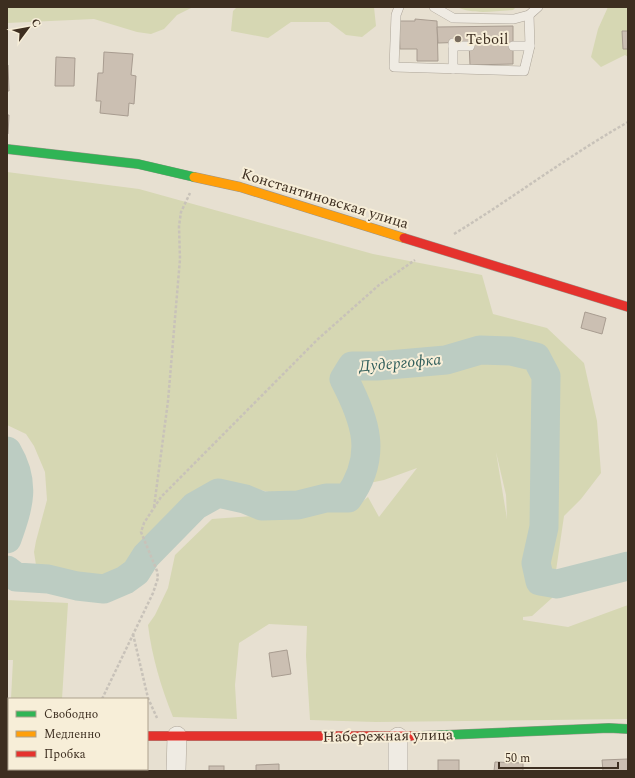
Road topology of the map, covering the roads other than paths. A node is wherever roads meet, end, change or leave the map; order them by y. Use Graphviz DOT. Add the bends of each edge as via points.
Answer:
graph roads {
  1 [pos="398,7"];
  2 [pos="434,7"];
  3 [pos="538,7"];
  4 [pos="529,15"];
  5 [pos="470,46"];
  6 [pos="513,46"];
  7 [pos="530,46"];
  8 [pos="453,69"];
  9 [pos="7,149"];
  10 [pos="628,307"];
  11 [pos="628,729"];
  12 [pos="148,736"];
  13 [pos="171,736"];
  14 [pos="398,737"];
  15 [pos="176,771"];
  16 [pos="398,771"];
  1 -- 8 [label="lane" via="394,67"];
  2 -- 4 [label="lane" via="453,23 514,19"];
  3 -- 4 [label="lane"];
  4 -- 7 [label="lane"];
  5 -- 8 [label="lane" via="453,44"];
  6 -- 7 [label="lane"];
  7 -- 8 [label="lane" via="524,71"];
  9 -- 10 [label="street, Константиновская улица" via="138,164 240,187"];
  11 -- 14 [label="street, Набережная улица"];
  12 -- 13 [label="street, Набережная улица"];
  13 -- 14 [label="street, Набережная улица"];
  13 -- 15 [label="street"];
  14 -- 16 [label="street"];
}
